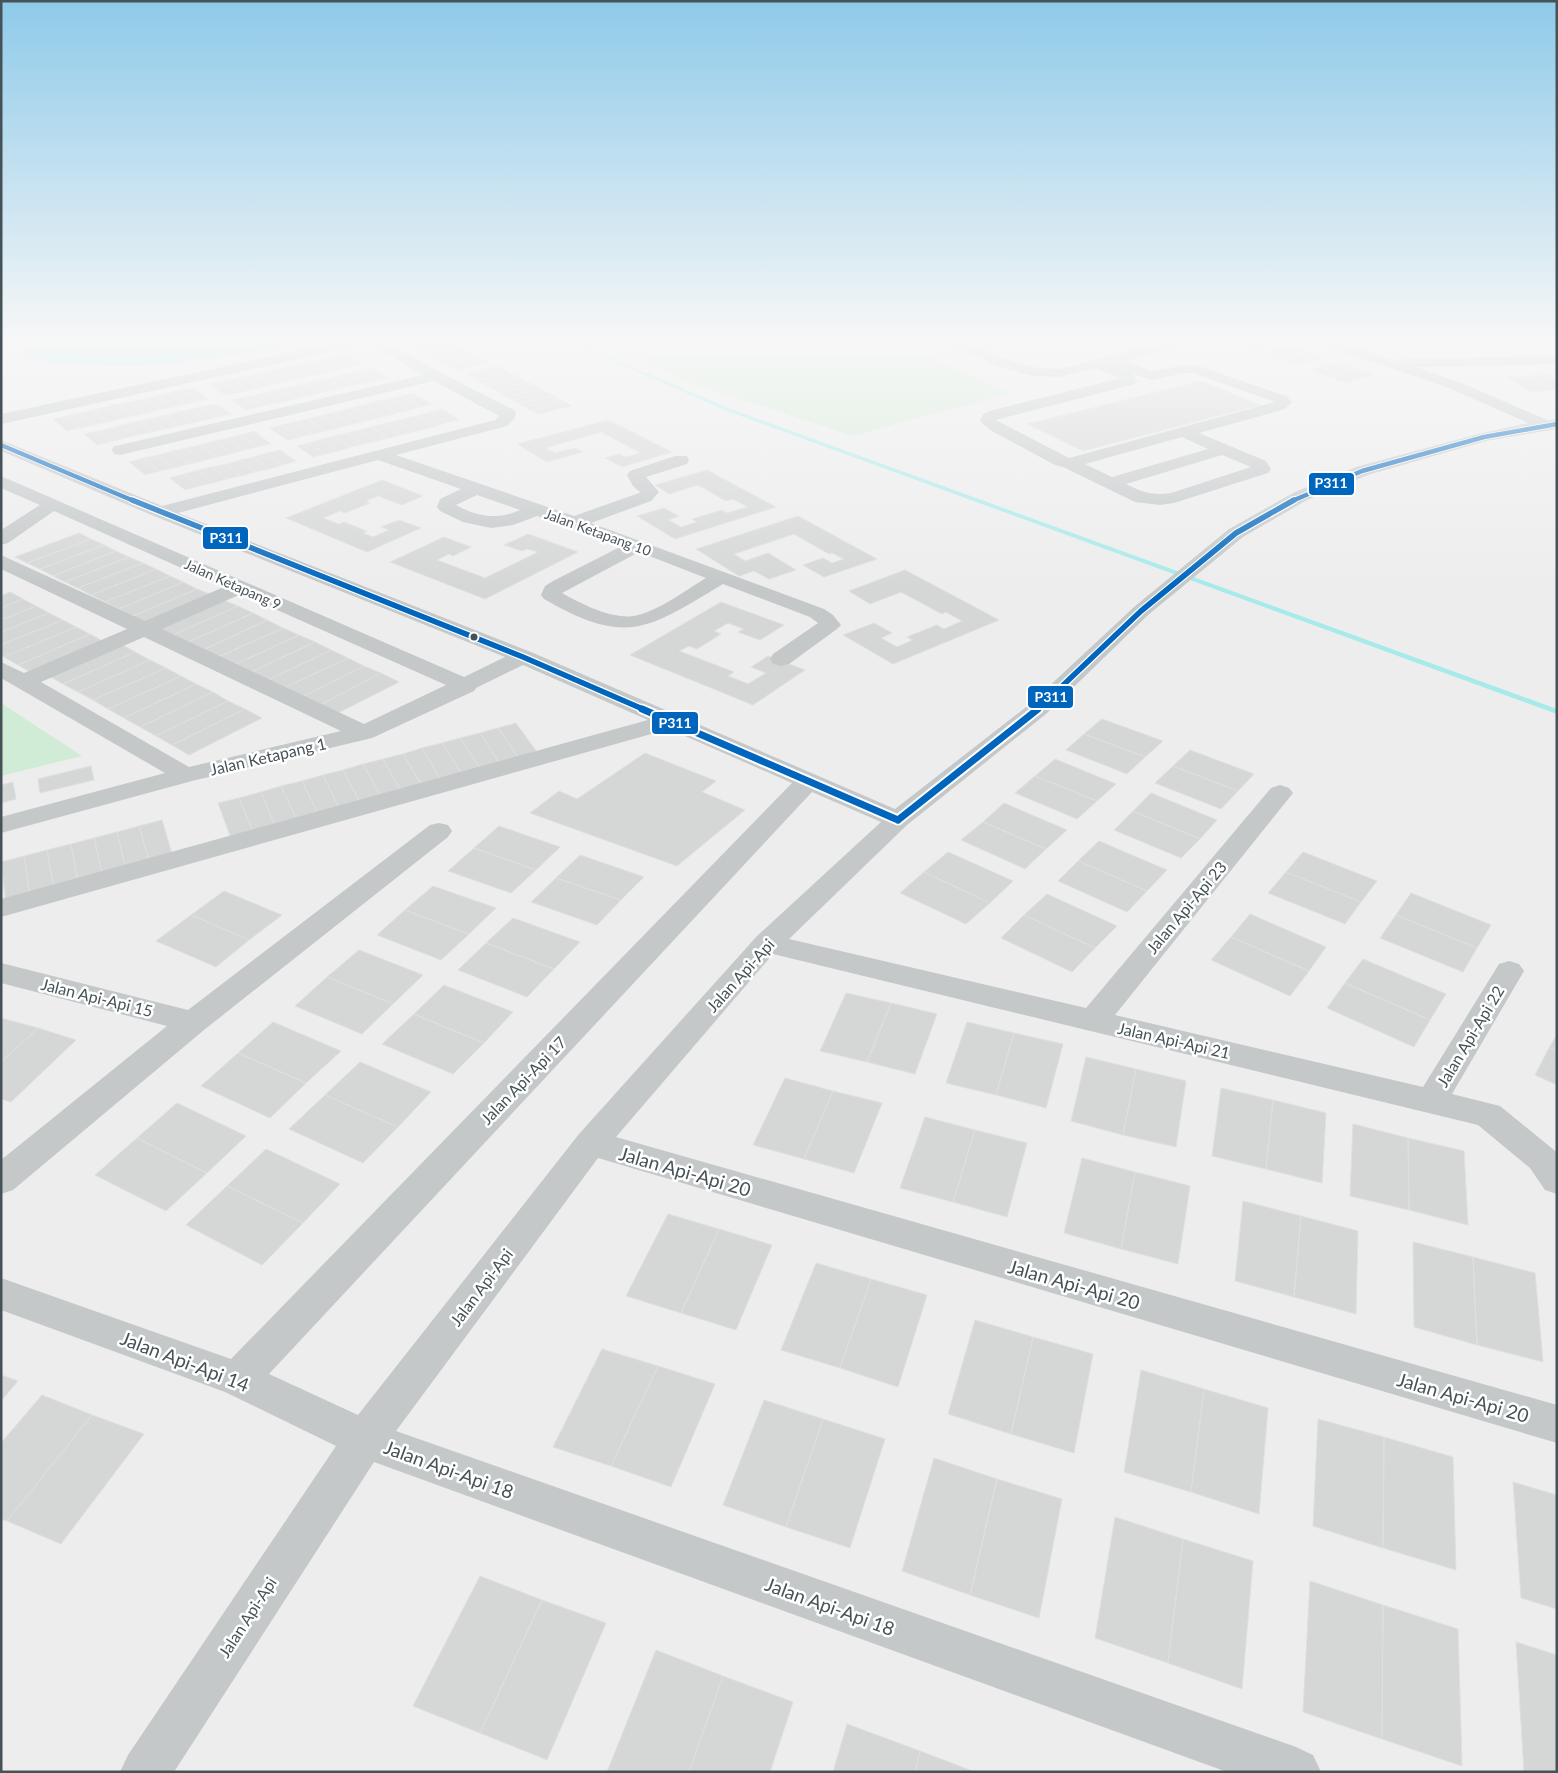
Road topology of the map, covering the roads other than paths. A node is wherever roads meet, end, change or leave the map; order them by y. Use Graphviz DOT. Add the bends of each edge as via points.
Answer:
graph roads {
  1 [pos="241,422"];
  2 [pos="501,422"];
  3 [pos="989,422"];
  4 [pos="1221,422"];
  5 [pos="1551,424"];
  6 [pos="1184,432"];
  7 [pos="1,445"];
  8 [pos="120,450"];
  9 [pos="1224,450"];
  10 [pos="379,455"];
  11 [pos="681,460"];
  12 [pos="1069,462"];
  13 [pos="1,481"];
  14 [pos="1110,483"];
  15 [pos="476,489"];
  16 [pos="54,504"];
  17 [pos="536,510"];
  18 [pos="160,512"];
  19 [pos="573,523"];
  20 [pos="1,539"];
  21 [pos="638,546"];
  22 [pos="1,560"];
  23 [pos="721,577"];
  24 [pos="240,587"];
  25 [pos="145,628"];
  26 [pos="523,657"];
  27 [pos="781,659"];
  28 [pos="1,669"];
  29 [pos="23,682"];
  30 [pos="466,686"];
  31 [pos="671,721"];
  32 [pos="364,733"];
  33 [pos="186,775"];
  34 [pos="808,781"];
  35 [pos="1280,794"];
  36 [pos="898,820"];
  37 [pos="1,824"];
  38 [pos="439,831"];
  39 [pos="1,908"];
  40 [pos="767,944"];
  41 [pos="1509,971"];
  42 [pos="1,973"];
  43 [pos="1093,1021"];
  44 [pos="193,1022"];
  45 [pos="1431,1102"];
  46 [pos="591,1143"];
  47 [pos="1,1180"];
  48 [pos="1557,1180"];
  49 [pos="1,1294"];
  50 [pos="238,1379"];
  51 [pos="1557,1424"];
  52 [pos="365,1439"];
  53 [pos="146,1772"];
  54 [pos="1296,1772"];
  1 -- 8 [label="street"];
  2 -- 10 [label="street"];
  3 -- 12 [label="street"];
  4 -- 6 [label="street"];
  5 -- 36 [label="street, Jalan Api-Api" via="1484,437 1362,471 1302,496 1236,533 1141,611 1038,709"];
  6 -- 9 [label="street"];
  6 -- 12 [label="street"];
  7 -- 18 [label="street"];
  9 -- 14 [label="street"];
  9 -- 14 [label="street" via="1260,465 1262,469 1160,500 1141,498"];
  10 -- 15 [label="street, Jalan Ketapang 10"];
  10 -- 18 [label="street"];
  11 -- 19 [label="street" via="636,475 638,482 650,492 645,498"];
  12 -- 14 [label="street"];
  13 -- 16 [label="street, Jalan Ketapang 9"];
  15 -- 17 [label="street, Jalan Ketapang 10"];
  15 -- 17 [label="street" via="446,503 446,507 483,522 496,523 518,519"];
  16 -- 20 [label="street"];
  16 -- 24 [label="street, Jalan Ketapang 9"];
  17 -- 19 [label="street, Jalan Ketapang 10"];
  18 -- 26 [label="street"];
  19 -- 21 [label="street, Jalan Ketapang 10"];
  21 -- 23 [label="street, Jalan Ketapang 10"];
  21 -- 23 [label="street" via="560,585 552,590 551,595 608,620 635,622 651,617"];
  22 -- 25 [label="street"];
  23 -- 27 [label="street, Jalan Ketapang 10" via="826,619 830,625"];
  24 -- 25 [label="street"];
  24 -- 30 [label="street, Jalan Ketapang 9"];
  25 -- 29 [label="street"];
  25 -- 32 [label="street"];
  26 -- 30 [label="street, Jalan Ketapang 1"];
  26 -- 31 [label="street"];
  28 -- 29 [label="street"];
  29 -- 33 [label="street"];
  30 -- 32 [label="street, Jalan Ketapang 1"];
  31 -- 34 [label="street"];
  31 -- 39 [label="street"];
  32 -- 33 [label="street, Jalan Ketapang 1"];
  33 -- 37 [label="street, Jalan Ketapang 1"];
  34 -- 36 [label="street"];
  34 -- 50 [label="street, Jalan Api-Api 17"];
  35 -- 43 [label="street, Jalan Api-Api 23"];
  36 -- 40 [label="street, Jalan Api-Api"];
  38 -- 44 [label="street"];
  40 -- 43 [label="street, Jalan Api-Api 21"];
  40 -- 46 [label="street, Jalan Api-Api"];
  41 -- 45 [label="street, Jalan Api-Api 22"];
  42 -- 44 [label="street, Jalan Api-Api 15"];
  43 -- 45 [label="street, Jalan Api-Api 21"];
  44 -- 47 [label="street"];
  45 -- 48 [label="street, Jalan Api-Api 21" via="1488,1116 1542,1159"];
  46 -- 51 [label="street, Jalan Api-Api 20"];
  46 -- 52 [label="street, Jalan Api-Api"];
  49 -- 50 [label="street, Jalan Api-Api 14"];
  50 -- 52 [label="street, Jalan Api-Api 14"];
  52 -- 53 [label="street, Jalan Api-Api"];
  52 -- 54 [label="street, Jalan Api-Api 18"];
}
